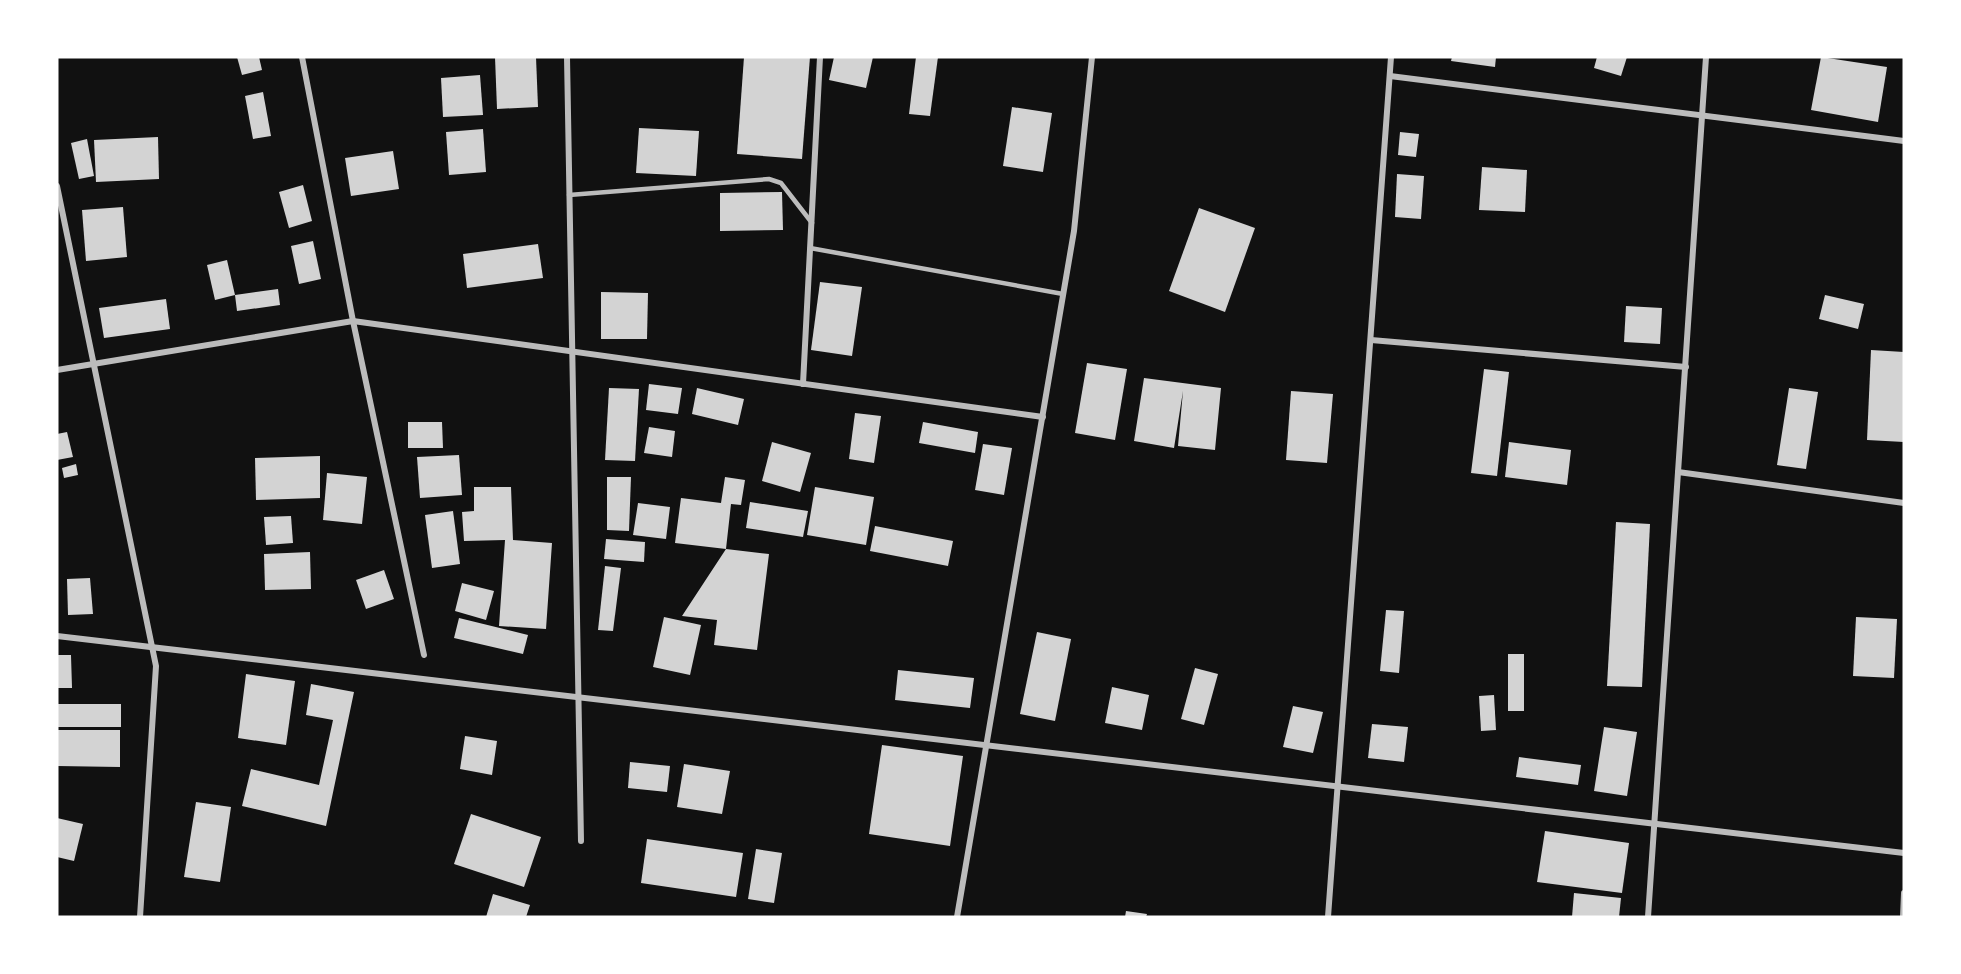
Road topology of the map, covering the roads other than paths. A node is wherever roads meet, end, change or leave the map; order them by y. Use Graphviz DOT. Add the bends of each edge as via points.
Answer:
graph roads {
  1 [pos="302,57"];
  2 [pos="567,57"];
  3 [pos="820,57"];
  4 [pos="1092,57"];
  5 [pos="1391,57"];
  6 [pos="1706,57"];
  7 [pos="1390,76"];
  8 [pos="1702,116"];
  9 [pos="1904,141"];
  10 [pos="57,186"];
  11 [pos="569,195"];
  12 [pos="812,222"];
  13 [pos="810,248"];
  14 [pos="1063,294"];
  15 [pos="353,321"];
  16 [pos="1371,340"];
  17 [pos="572,352"];
  18 [pos="94,364"];
  19 [pos="1686,367"];
  20 [pos="57,370"];
  21 [pos="803,384"];
  22 [pos="1042,417"];
  23 [pos="1678,472"];
  24 [pos="1904,503"];
  25 [pos="57,636"];
  26 [pos="152,647"];
  27 [pos="424,655"];
  28 [pos="579,698"];
  29 [pos="986,746"];
  30 [pos="1338,787"];
  31 [pos="1654,824"];
  32 [pos="581,841"];
  33 [pos="1904,853"];
  34 [pos="1904,893"];
  35 [pos="140,917"];
  36 [pos="957,917"];
  37 [pos="1328,917"];
  38 [pos="1648,917"];
  39 [pos="1903,917"];
  1 -- 15 [label="street"];
  2 -- 11 [label="street"];
  3 -- 12 [label="street"];
  4 -- 14 [label="street" via="1074,231"];
  5 -- 7 [label="street"];
  6 -- 8 [label="street"];
  7 -- 8 [label="street"];
  7 -- 16 [label="street"];
  8 -- 9 [label="street"];
  8 -- 19 [label="street"];
  10 -- 18 [label="street"];
  11 -- 12 [label="lane" via="769,179 781,183"];
  11 -- 17 [label="street"];
  12 -- 13 [label="street"];
  13 -- 14 [label="lane"];
  13 -- 21 [label="street"];
  14 -- 22 [label="street"];
  15 -- 17 [label="street"];
  15 -- 18 [label="street"];
  15 -- 27 [label="street"];
  16 -- 19 [label="street"];
  16 -- 30 [label="street"];
  17 -- 21 [label="street"];
  17 -- 28 [label="street"];
  18 -- 20 [label="street"];
  18 -- 26 [label="street"];
  19 -- 23 [label="street"];
  21 -- 22 [label="street"];
  22 -- 29 [label="street"];
  23 -- 24 [label="street"];
  23 -- 31 [label="street"];
  25 -- 26 [label="street"];
  26 -- 28 [label="street"];
  26 -- 35 [label="street" via="156,666"];
  28 -- 29 [label="street"];
  28 -- 32 [label="street"];
  29 -- 30 [label="street"];
  29 -- 36 [label="street"];
  30 -- 31 [label="street"];
  30 -- 37 [label="street"];
  31 -- 33 [label="street"];
  31 -- 38 [label="street"];
  34 -- 39 [label="street"];
}
